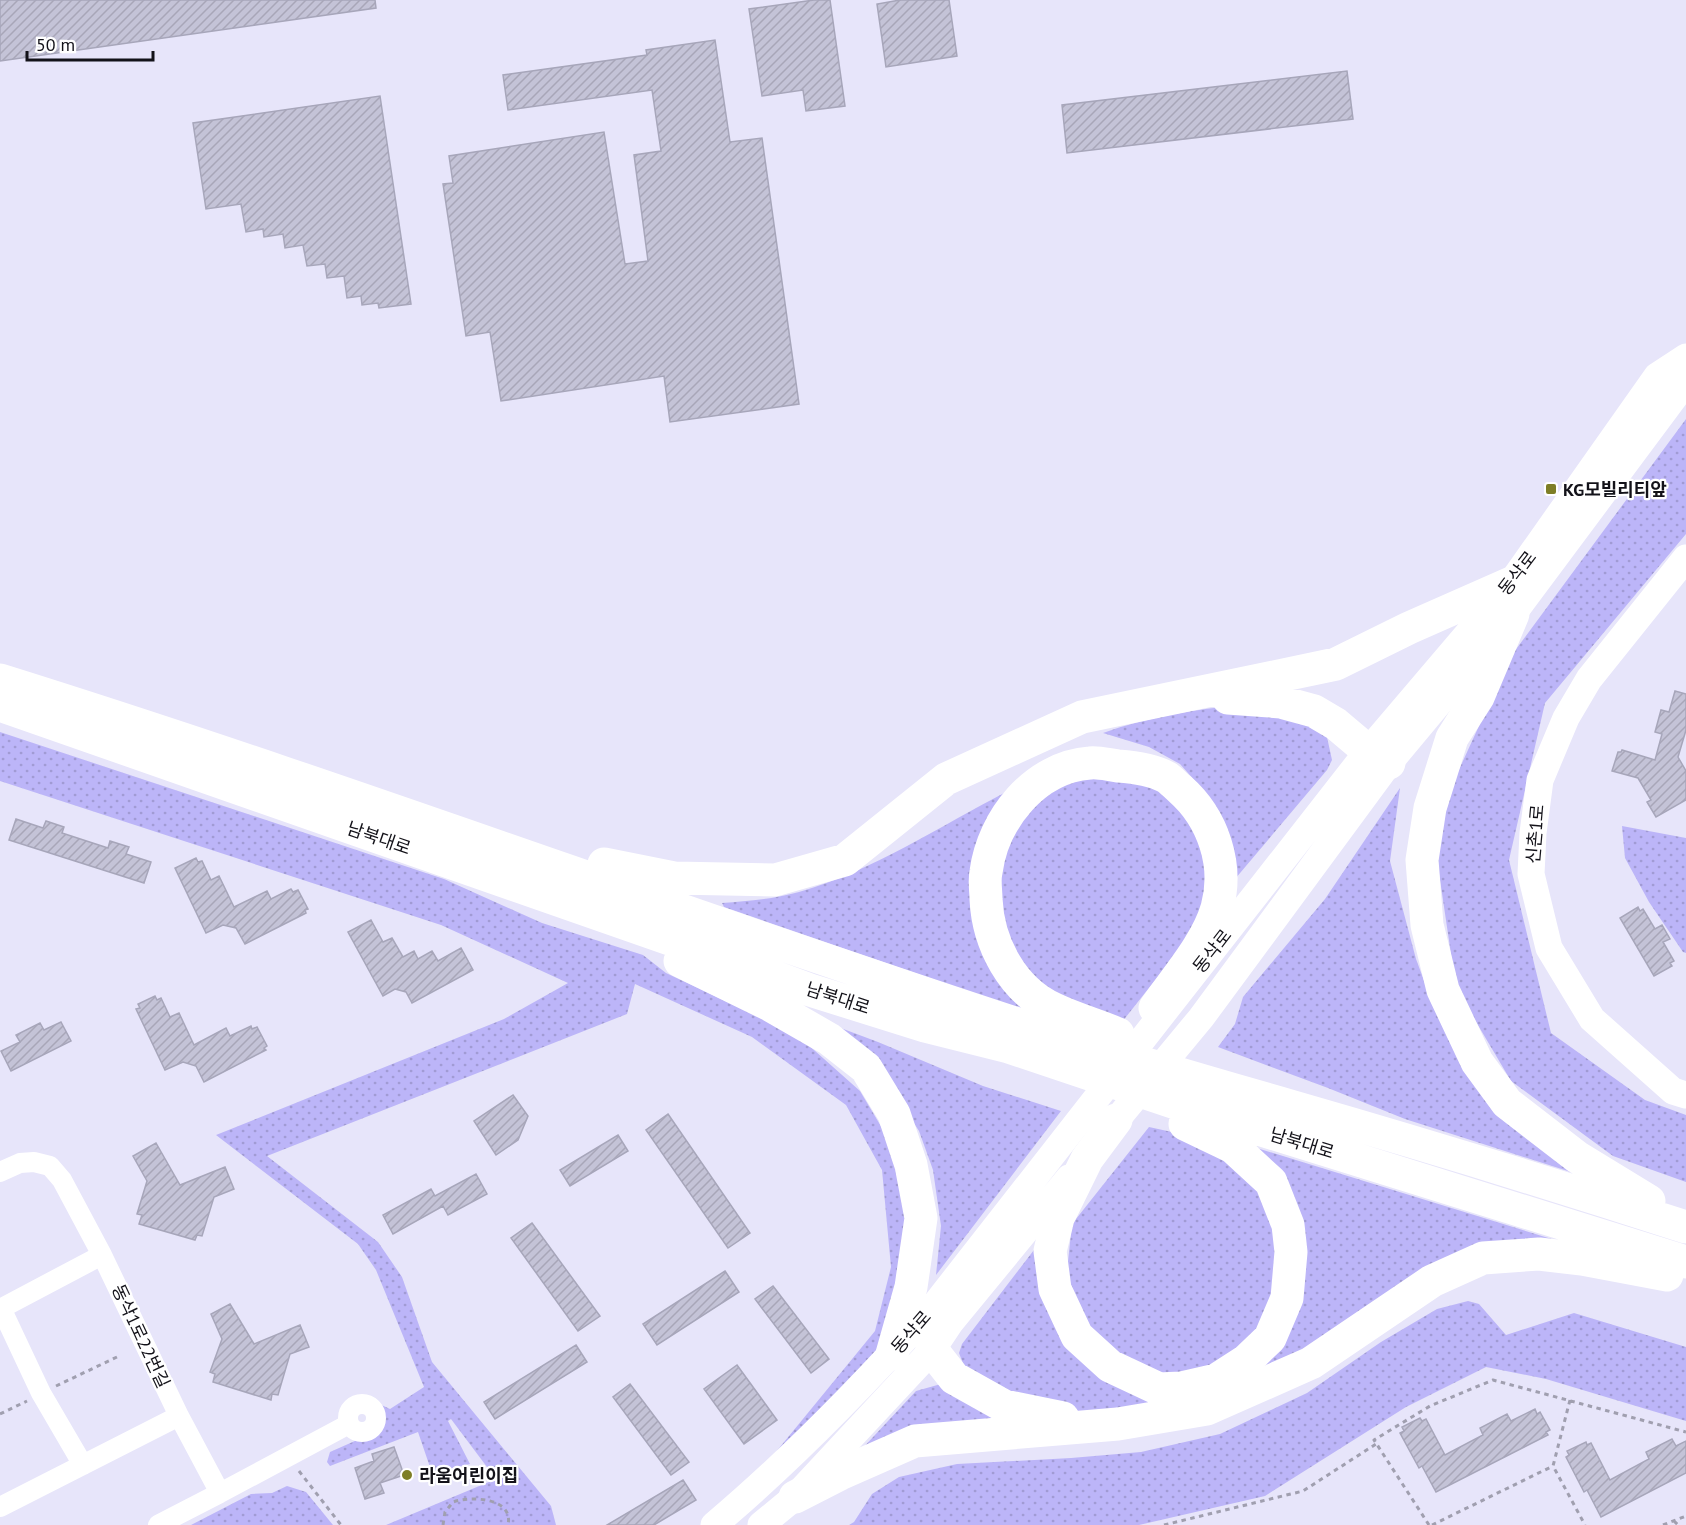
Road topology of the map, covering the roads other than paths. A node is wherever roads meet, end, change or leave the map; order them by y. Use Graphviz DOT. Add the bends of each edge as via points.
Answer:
graph roads {
  1 [pos="1686,357"];
  2 [pos="1686,377"];
  3 [pos="1686,558"];
  4 [pos="1512,599"];
  5 [pos="0,680"];
  6 [pos="1181,696"];
  7 [pos="0,705"];
  8 [pos="1378,757"];
  9 [pos="504,847"];
  10 [pos="578,907"];
  11 [pos="1160,1010"];
  12 [pos="925,1026"];
  13 [pos="1686,1095"];
  14 [pos="1294,1107"];
  15 [pos="1103,1115"];
  16 [pos="0,1172"];
  17 [pos="1686,1219"];
  18 [pos="1686,1227"];
  19 [pos="102,1255"];
  20 [pos="1686,1262"];
  21 [pos="1686,1279"];
  22 [pos="0,1308"];
  23 [pos="930,1311"];
  24 [pos="932,1350"];
  25 [pos="892,1354"];
  26 [pos="179,1416"];
  27 [pos="349,1424"];
  28 [pos="1118,1424"];
  29 [pos="83,1465"];
  30 [pos="220,1493"];
  31 [pos="795,1497"];
  32 [pos="0,1507"];
  33 [pos="158,1525"];
  34 [pos="714,1525"];
  35 [pos="761,1525"];
  1 -- 4 [label="main road, 동삭로" via="1657,376"];
  2 -- 4 [label="main road, 동삭로" via="1682,387"];
  3 -- 13 [label="main road, 신촌1로" via="1589,679 1566,718 1540,780 1532,874 1549,948 1592,1019 1673,1090"];
  4 -- 6 [label="highway" via="1409,628 1336,664"];
  4 -- 8 [label="main road, 동삭로"];
  4 -- 17 [label="highway" via="1478,697 1452,738 1430,808 1422,860 1427,925 1443,990 1477,1062 1507,1103 1577,1157 1636,1195"];
  5 -- 9 [label="highway, 남북대로"];
  6 -- 8 [label="highway" via="1281,702 1314,711"];
  6 -- 9 [label="highway" via="1082,717 946,779 845,860 775,880 674,878"];
  7 -- 10 [label="highway, 남북대로"];
  8 -- 11 [label="main road, 동삭로"];
  8 -- 15 [label="main road, 동삭로" via="1201,1018"];
  9 -- 14 [label="highway, 남북대로" via="1029,1028"];
  10 -- 12 [label="highway, 남북대로" via="810,990"];
  10 -- 25 [label="highway" via="770,1005 829,1039 866,1068 894,1114 911,1165 921,1218 911,1287"];
  11 -- 14 [label="highway" via="1210,928 1218,906 1220,862 1216,840 1190,798 1166,777 1091,762 1063,768 1037,781 1011,809 992,843 985,873 987,913 995,947 1020,986 1052,1009"];
  11 -- 15 [label="main road, 동삭로" via="1089,1096"];
  12 -- 15 [label="highway" via="1188,1125 1233,1148 1271,1182 1288,1226 1291,1252 1287,1298 1270,1338 1247,1360 1216,1380 1159,1389 1110,1366 1077,1336 1055,1289 1050,1251 1058,1218"];
  12 -- 20 [label="highway, 남북대로" via="1010,1047 1188,1107"];
  14 -- 18 [label="highway, 남북대로"];
  15 -- 23 [label="main road, 동삭로"];
  15 -- 24 [label="main road, 동삭로"];
  16 -- 19 [label="street, 동삭1로22번길" via="20,1162 50,1166 62,1180"];
  19 -- 22 [label="street"];
  19 -- 26 [label="street, 동삭1로22번길"];
  21 -- 28 [label="highway" via="1539,1254 1483,1258 1432,1281 1311,1363 1207,1409"];
  22 -- 29 [label="street" via="41,1393"];
  23 -- 24 [label="highway"];
  23 -- 25 [label="main road, 동삭로"];
  24 -- 28 [label="highway" via="954,1378 1004,1406 1048,1416"];
  24 -- 31 [label="main road, 동삭로"];
  25 -- 34 [label="main road, 동삭로" via="763,1484"];
  26 -- 29 [label="street"];
  26 -- 30 [label="street, 동삭1로22번길"];
  27 -- 30 [label="street"];
  28 -- 31 [label="highway" via="915,1442"];
  29 -- 32 [label="street"];
  30 -- 33 [label="street"];
  31 -- 35 [label="main road, 동삭로"];
}
